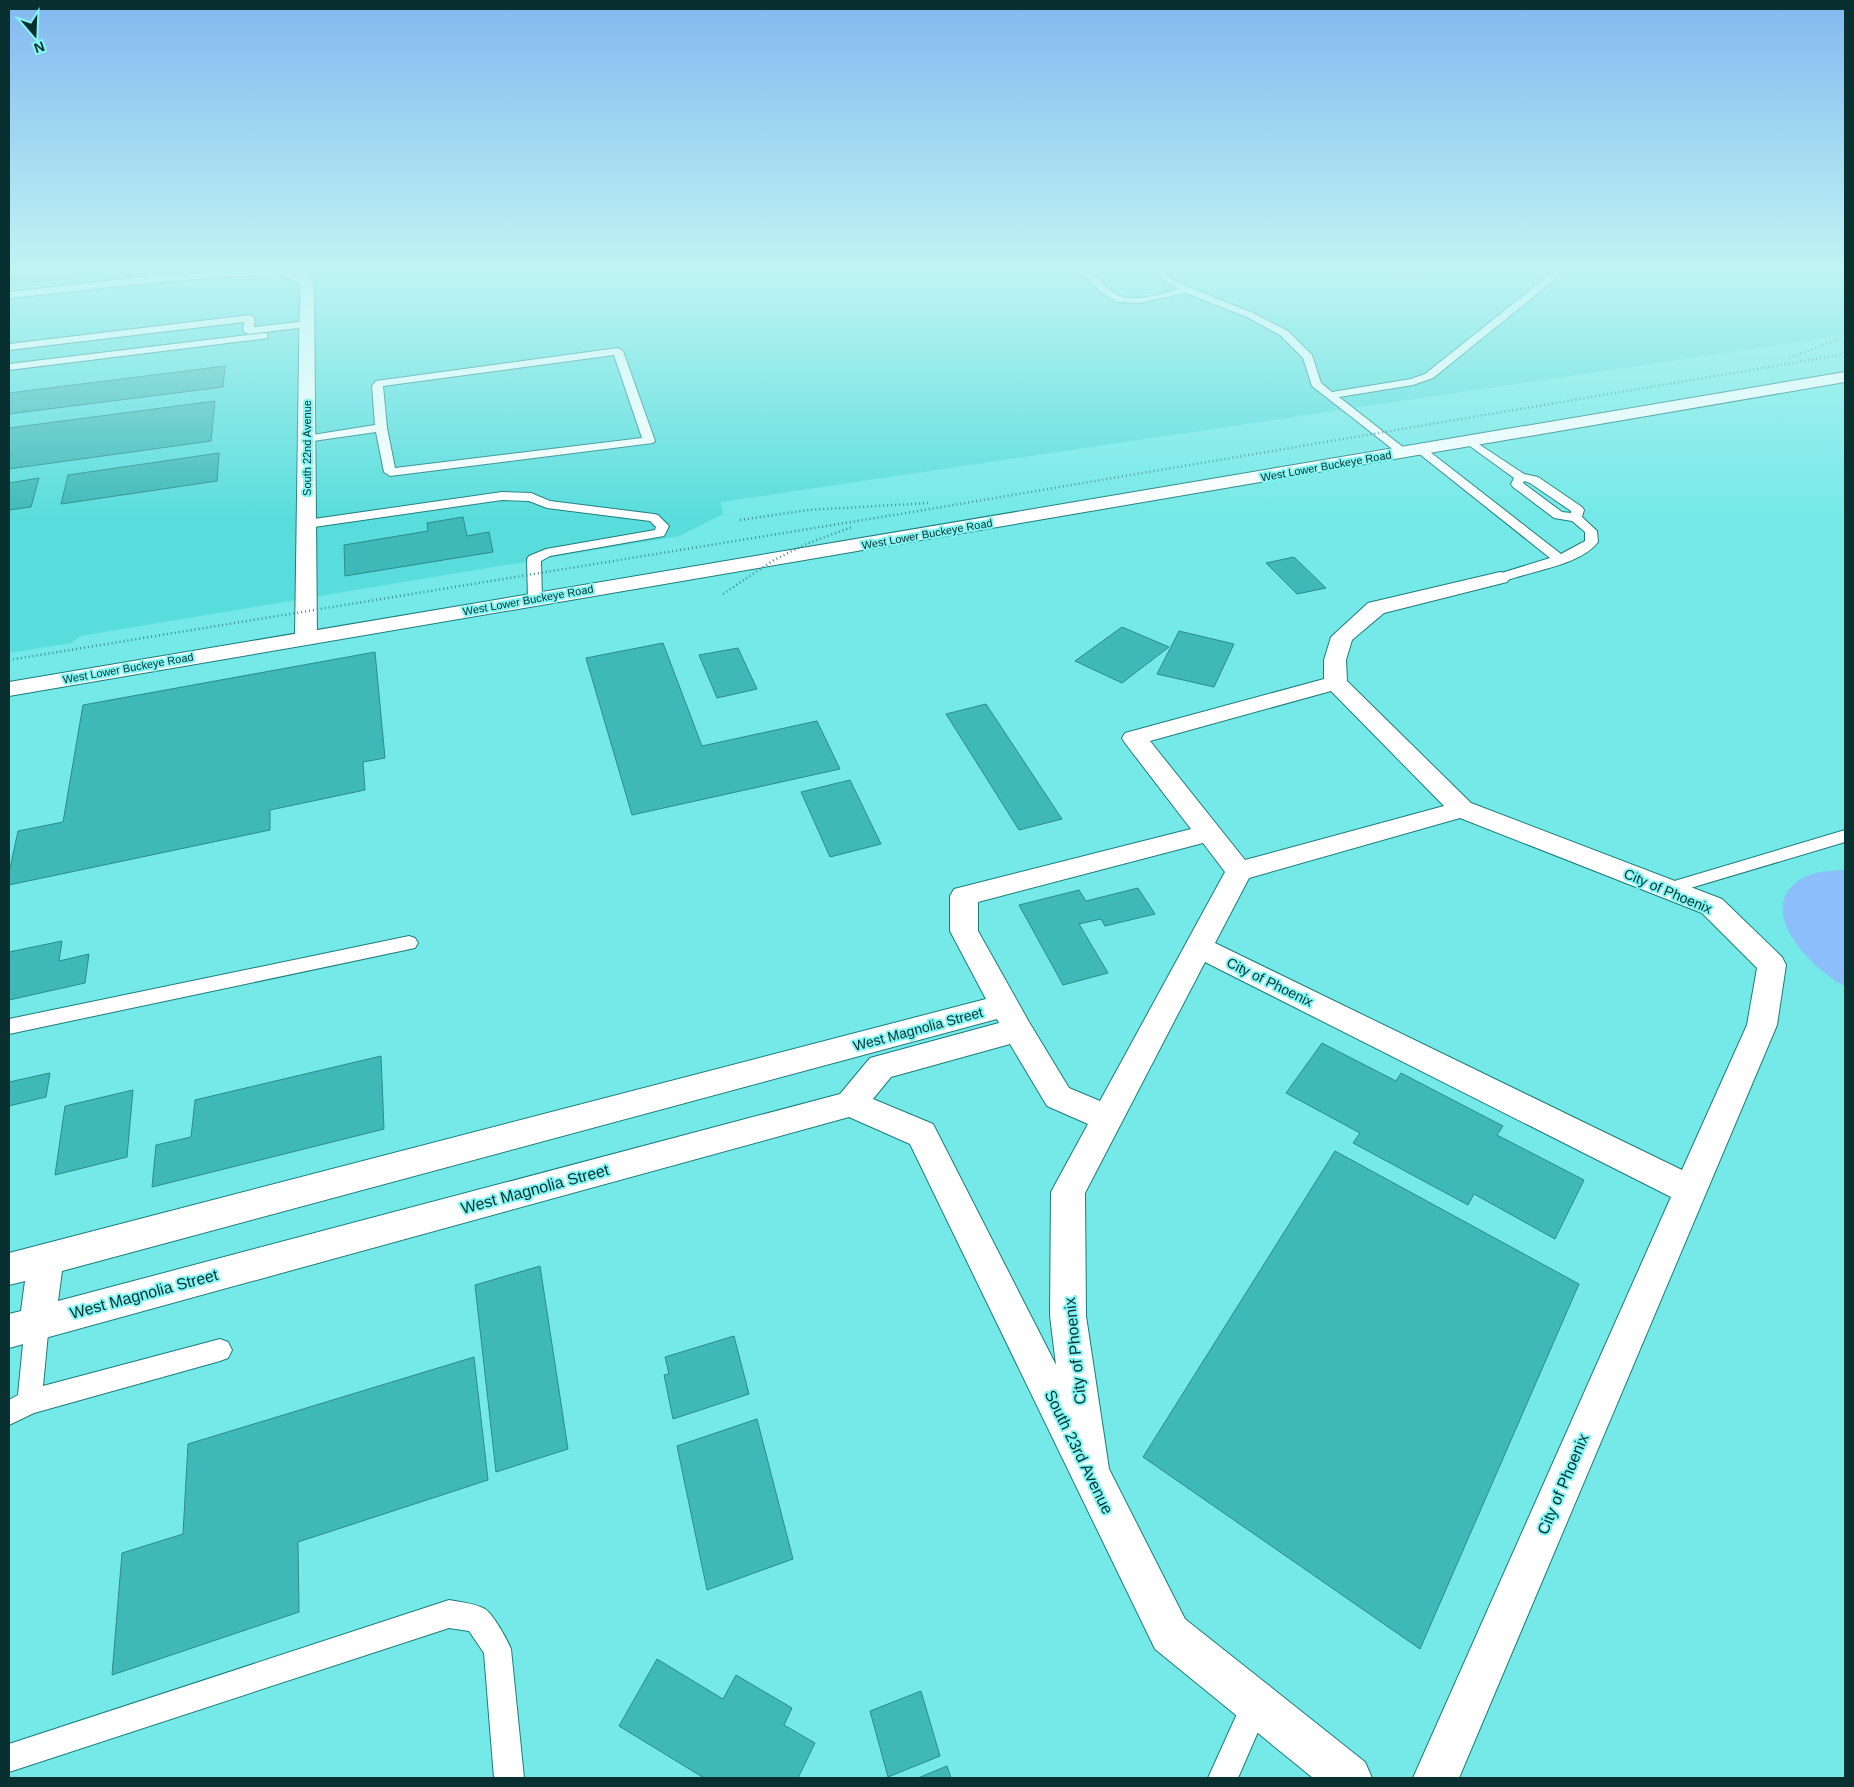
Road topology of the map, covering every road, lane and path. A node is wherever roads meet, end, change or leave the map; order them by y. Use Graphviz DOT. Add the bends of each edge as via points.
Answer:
graph roads {
  1 [pos="125,351"];
  2 [pos="307,351"];
  3 [pos="615,351"];
  4 [pos="618,351"];
  5 [pos="1302,351"];
  6 [pos="1460,351"];
  7 [pos="9,367"];
  8 [pos="1845,377"];
  9 [pos="1331,395"];
  10 [pos="381,428"];
  11 [pos="306,439"];
  12 [pos="1470,442"];
  13 [pos="1412,452"];
  14 [pos="306,524"];
  15 [pos="1559,559"];
  16 [pos="1500,578"];
  17 [pos="535,598"];
  18 [pos="306,637"];
  19 [pos="1336,684"];
  20 [pos="9,689"];
  21 [pos="1462,809"];
  22 [pos="1209,832"];
  23 [pos="1845,836"];
  24 [pos="1239,871"];
  25 [pos="1666,889"];
  26 [pos="409,942"];
  27 [pos="1198,947"];
  28 [pos="1012,1018"];
  29 [pos="9,1028"];
  30 [pos="850,1104"];
  31 [pos="1107,1118"];
  32 [pos="1690,1190"];
  33 [pos="46,1260"];
  34 [pos="9,1270"];
  35 [pos="23,1327"];
  36 [pos="220,1350"];
  37 [pos="19,1408"];
  38 [pos="1090,1474"];
  39 [pos="1256,1704"];
  40 [pos="9,1758"];
  41 [pos="509,1778"];
  42 [pos="1223,1778"];
  43 [pos="1349,1778"];
  44 [pos="1436,1778"];
  1 -- 7 [label="lane"];
  2 -- 11 [label="street, South 22nd Avenue"];
  3 -- 10 [label="lane" via="380,383 377,386"];
  4 -- 10 [label="lane" via="650,441 390,472"];
  5 -- 9 [label="lane" via="1308,357 1316,384"];
  6 -- 9 [label="lane" via="1429,376 1413,382"];
  8 -- 12 [label="street, West Lower Buckeye Road"];
  9 -- 13 [label="lane"];
  10 -- 11 [label="lane"];
  11 -- 14 [label="street, South 22nd Avenue"];
  12 -- 13 [label="street, West Lower Buckeye Road"];
  12 -- 15 [label="lane" via="1520,477 1517,484 1558,514 1576,518 1591,531 1592,542"];
  13 -- 15 [label="lane"];
  13 -- 17 [label="street, West Lower Buckeye Road"];
  14 -- 17 [label="lane" via="502,496 531,497 547,504 654,518 664,526 660,533 546,553 534,559"];
  14 -- 18 [label="street, South 22nd Avenue"];
  15 -- 16 [label="lane"];
  16 -- 19 [label="street" via="1376,608 1342,637 1335,660"];
  17 -- 18 [label="street, West Lower Buckeye Road"];
  18 -- 20 [label="street, West Lower Buckeye Road"];
  19 -- 21 [label="street, City of Phoenix"];
  19 -- 22 [label="street" via="1134,738"];
  21 -- 24 [label="street"];
  21 -- 25 [label="street, City of Phoenix"];
  22 -- 24 [label="street"];
  22 -- 28 [label="street" via="964,896 964,931"];
  23 -- 25 [label="lane"];
  24 -- 27 [label="street, City of Phoenix"];
  25 -- 32 [label="street, City of Phoenix" via="1712,906 1772,965 1762,1025"];
  26 -- 29 [label="lane"];
  27 -- 31 [label="street, City of Phoenix"];
  27 -- 32 [label="street, City of Phoenix"];
  28 -- 30 [label="street, West Magnolia Street" via="881,1067"];
  28 -- 31 [label="street" via="1058,1096"];
  28 -- 33 [label="street, West Magnolia Street"];
  30 -- 35 [label="street, West Magnolia Street"];
  30 -- 38 [label="street, South 23rd Avenue" via="922,1134"];
  31 -- 38 [label="street, City of Phoenix" via="1068,1192 1068,1316"];
  32 -- 44 [label="street, City of Phoenix"];
  33 -- 34 [label="street, West Magnolia Street"];
  33 -- 35 [label="street"];
  35 -- 37 [label="lane"];
  36 -- 37 [label="lane"];
  38 -- 39 [label="street, South 23rd Avenue" via="1170,1634"];
  39 -- 42 [label="lane"];
  39 -- 43 [label="street, South 23rd Avenue"];
  40 -- 41 [label="lane" via="449,1614 477,1619 496,1649"];
}
